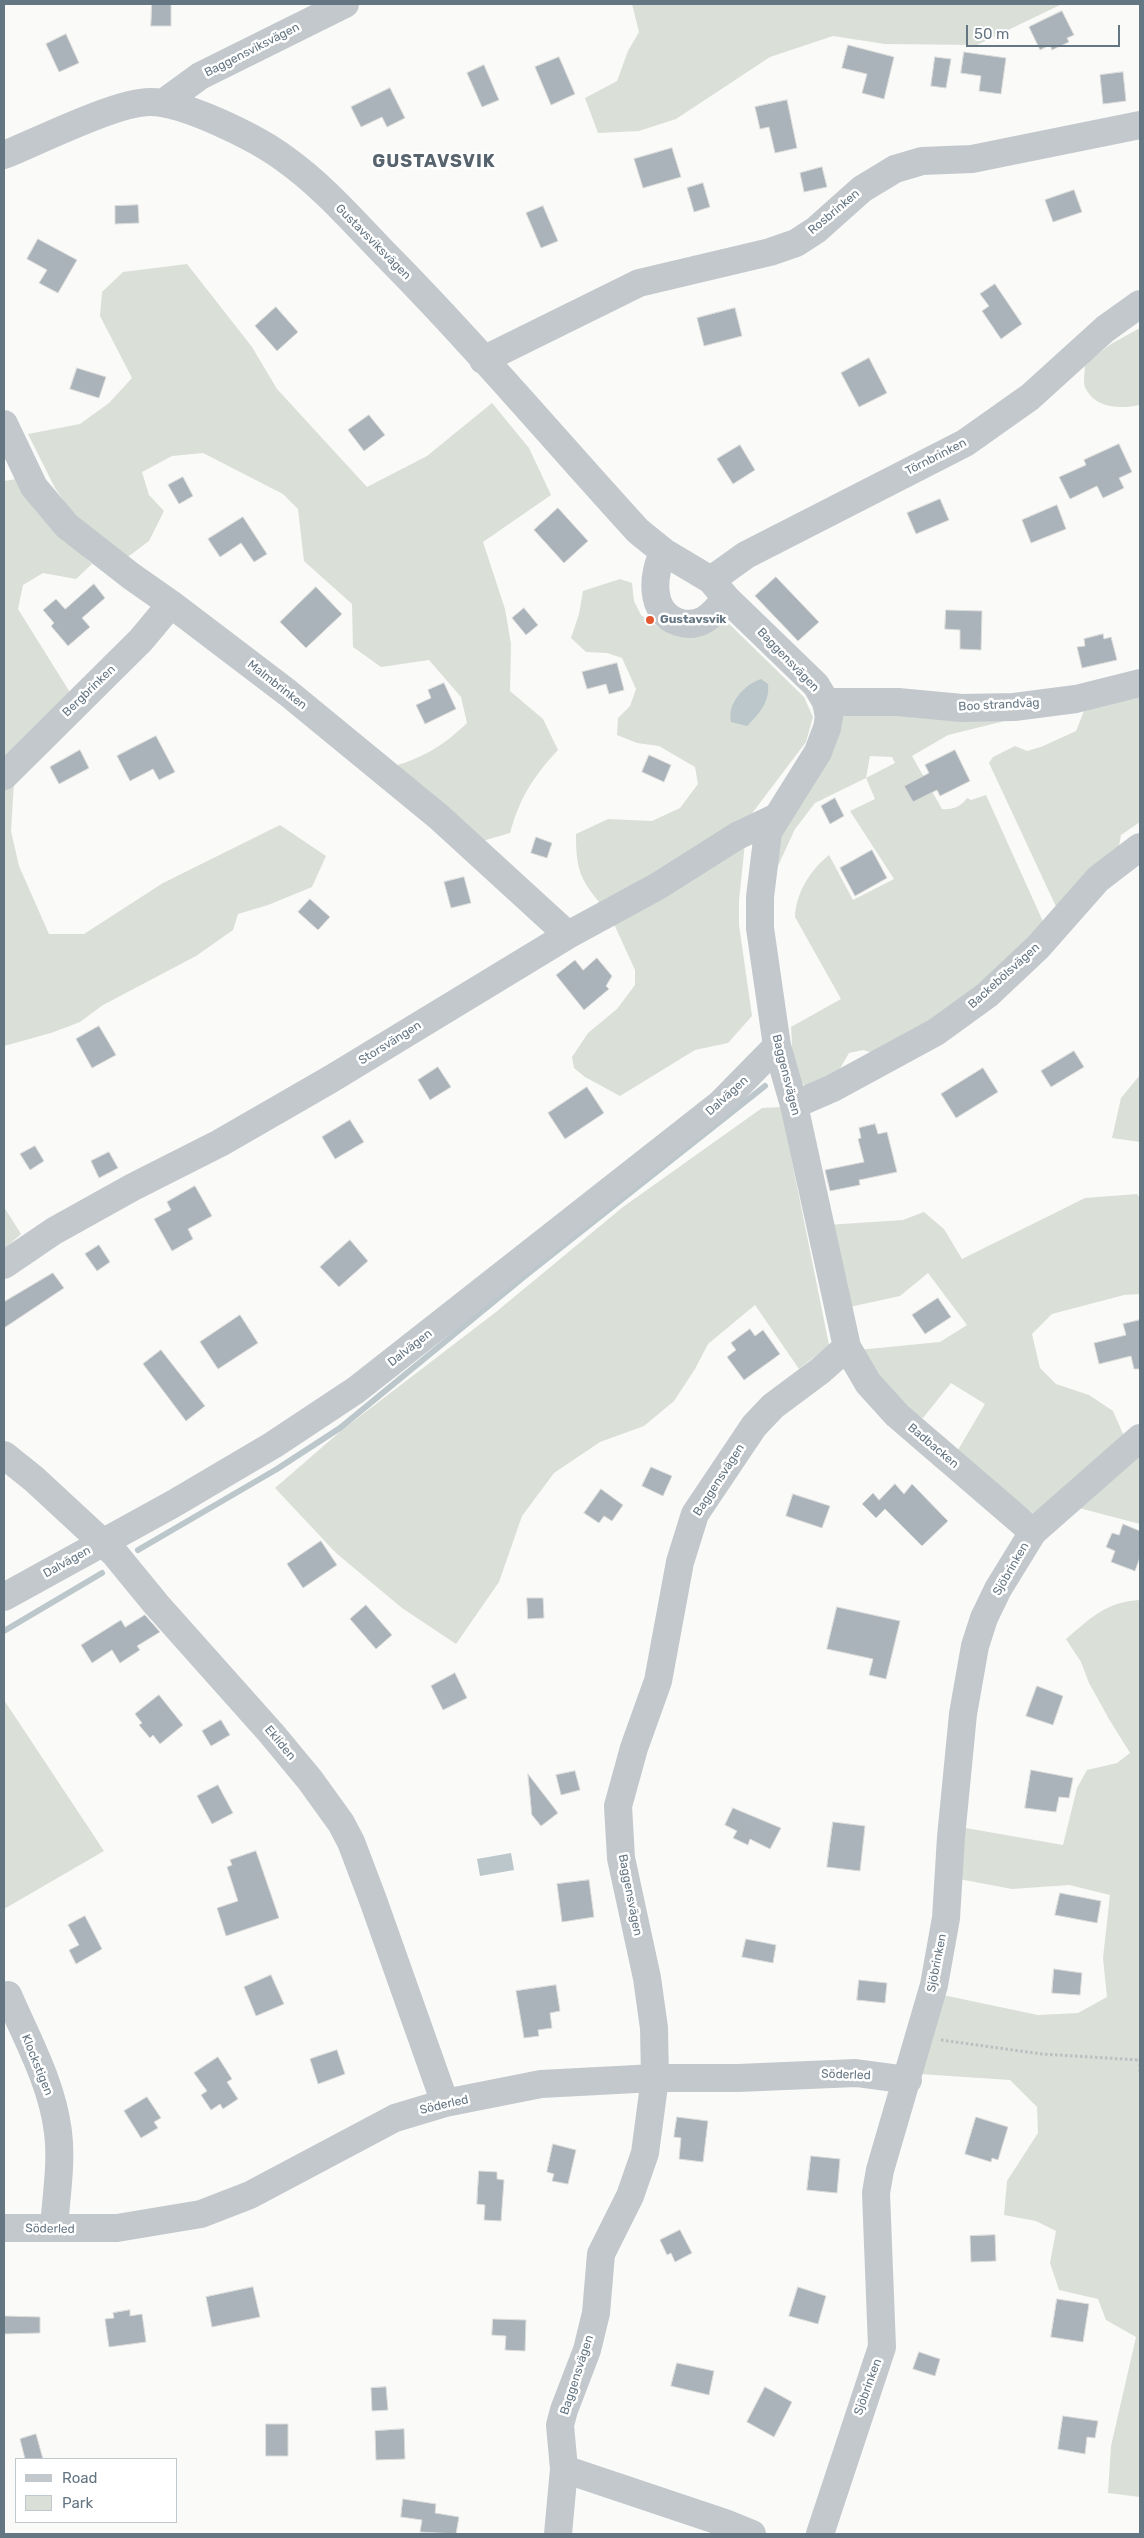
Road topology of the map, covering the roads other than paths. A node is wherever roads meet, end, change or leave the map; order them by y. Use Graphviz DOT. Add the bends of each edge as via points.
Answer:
graph roads {
  1 [pos="345,4"];
  2 [pos="163,103"];
  3 [pos="1140,125"];
  4 [pos="4,155"];
  5 [pos="1140,304"];
  6 [pos="483,360"];
  7 [pos="4,424"];
  8 [pos="664,552"];
  9 [pos="719,589"];
  10 [pos="171,604"];
  11 [pos="1140,683"];
  12 [pos="826,702"];
  13 [pos="4,776"];
  14 [pos="775,818"];
  15 [pos="1140,847"];
  16 [pos="568,935"];
  17 [pos="777,1046"];
  18 [pos="794,1106"];
  19 [pos="4,1265"];
  20 [pos="847,1347"];
  21 [pos="1140,1438"];
  22 [pos="4,1456"];
  23 [pos="1033,1532"];
  24 [pos="104,1542"];
  25 [pos="4,1596"];
  26 [pos="8,1995"];
  27 [pos="654,2078"];
  28 [pos="908,2080"];
  29 [pos="445,2103"];
  30 [pos="4,2228"];
  31 [pos="54,2228"];
  32 [pos="564,2469"];
  33 [pos="558,2534"];
  34 [pos="752,2534"];
  35 [pos="820,2534"];
  1 -- 2 [label="street, Baggensviksvägen" via="200,76"];
  2 -- 4 [label="street, Gustavsviksvägen" via="148,102 115,110"];
  2 -- 6 [label="street, Gustavsviksvägen" via="180,106 247,137 298,168 348,214"];
  3 -- 6 [label="street, Rosbrinken" via="972,159 922,161 895,169 862,189 816,230 796,243 639,284"];
  5 -- 9 [label="street, Törnbrinken" via="1105,329 1030,397 965,443 746,555"];
  6 -- 8 [label="street, Gustavsviksvägen" via="638,531"];
  7 -- 10 [label="street, Malmbrinken" via="34,487 67,526"];
  8 -- 9 [label="street, Baggensvägen"];
  8 -- 9 [label="street, Törnbrinken" via="658,562 655,587 662,613 672,620 685,625 705,619"];
  9 -- 12 [label="street, Baggensvägen" via="816,685"];
  10 -- 13 [label="street, Bergbrinken" via="141,640"];
  10 -- 16 [label="street, Malmbrinken" via="288,693 439,817"];
  11 -- 12 [label="street, Boo strandväg" via="1076,699 1014,707"];
  12 -- 14 [label="street, Baggensvägen" via="829,717 818,752"];
  14 -- 16 [label="street, Storsvängen" via="737,836 658,886"];
  14 -- 17 [label="street, Baggensvägen" via="765,846 760,928"];
  15 -- 18 [label="street, Backebölsvägen" via="1098,879 1038,947 979,1000 936,1032"];
  16 -- 19 [label="street, Storsvängen" via="331,1079 220,1143 54,1231"];
  17 -- 18 [label="street, Baggensvägen"];
  17 -- 24 [label="street, Dalvägen" via="720,1104 356,1390 273,1445"];
  18 -- 20 [label="street, Baggensvägen"];
  20 -- 23 [label="street, Badbacken" via="868,1383 897,1415"];
  20 -- 27 [label="street, Baggensvägen" via="773,1406 754,1426 695,1514 680,1562 658,1681 618,1806 621,1858 647,1978 654,2028"];
  21 -- 23 [label="street, Sjöbrinken"];
  22 -- 24 [label="street, Ekliden"];
  23 -- 28 [label="street, Sjöbrinken" via="998,1589 975,1646 963,1714 946,1918 934,1985"];
  24 -- 25 [label="street, Dalvägen"];
  24 -- 29 [label="street, Ekliden" via="271,1733 340,1823 351,1842 373,1900"];
  26 -- 31 [label="street, Klockstigen" via="53,2103 58,2142"];
  27 -- 28 [label="street, Söderled" via="856,2073"];
  27 -- 29 [label="street, Söderled" via="541,2084"];
  27 -- 32 [label="street, Baggensvägen" via="645,2153 630,2196 601,2254 596,2313 587,2350 560,2425"];
  28 -- 35 [label="street, Sjöbrinken" via="876,2193 882,2347"];
  29 -- 31 [label="street, Söderled" via="395,2118 250,2196 220,2208 146,2225 80,2230"];
  30 -- 31 [label="street, Söderled"];
  32 -- 33 [label="street, Baggensvägen"];
  32 -- 34 [label="street"];
}
